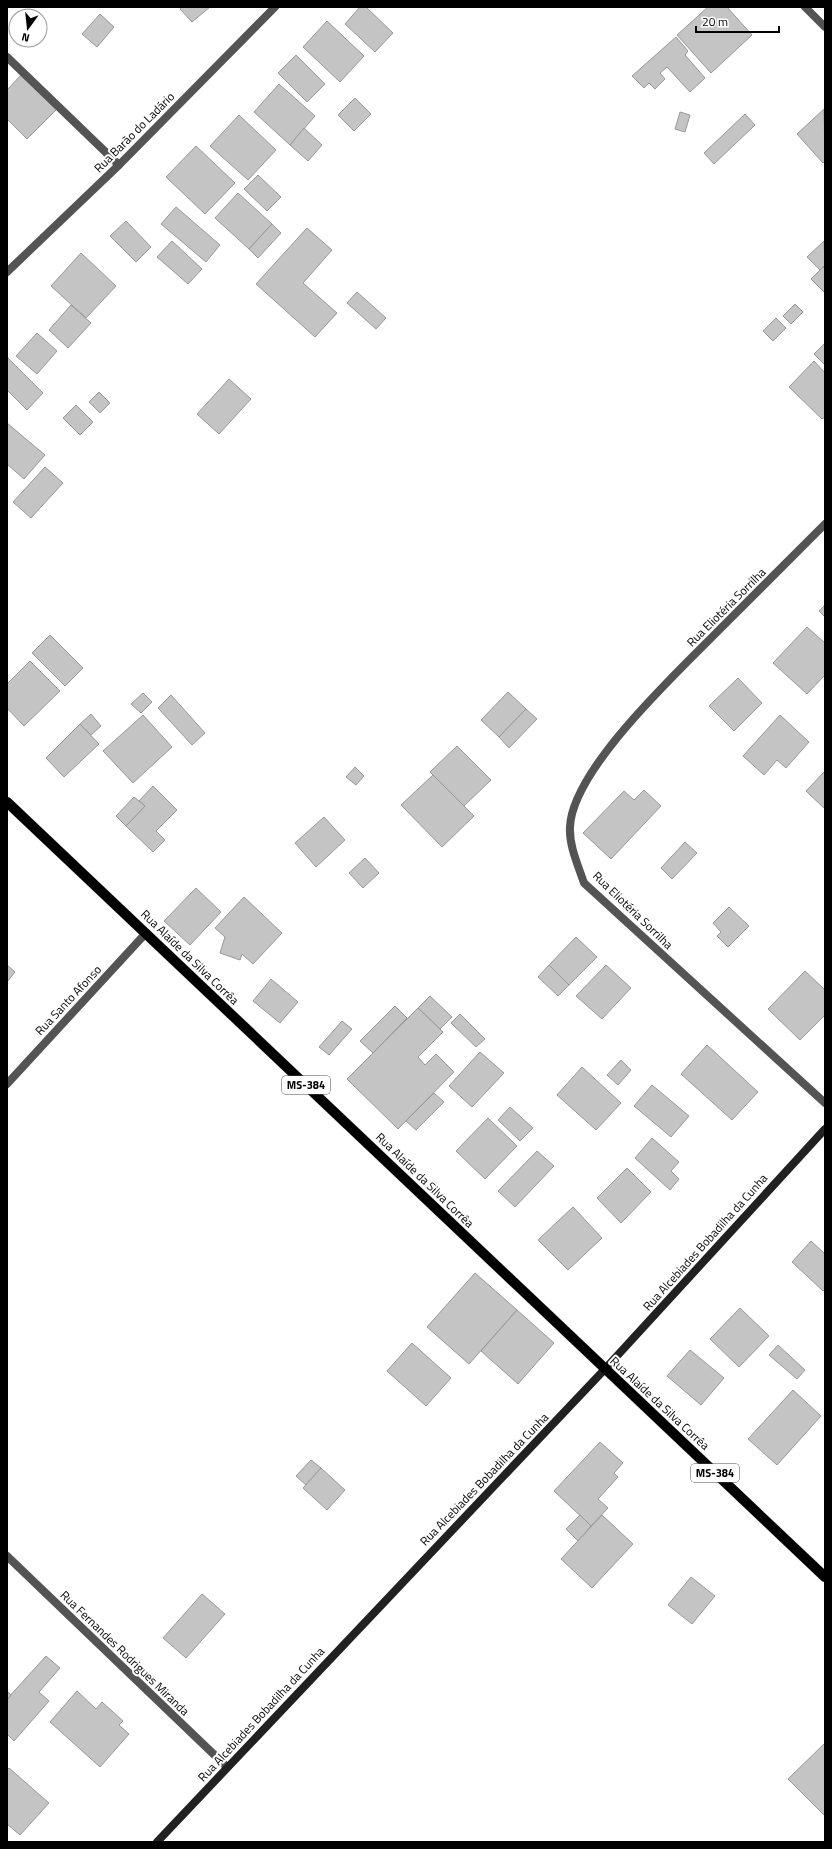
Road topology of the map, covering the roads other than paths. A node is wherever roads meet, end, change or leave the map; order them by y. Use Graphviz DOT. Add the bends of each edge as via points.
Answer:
graph roads {
  1 [pos="275,7"];
  2 [pos="805,7"];
  3 [pos="825,27"];
  4 [pos="7,58"];
  5 [pos="119,165"];
  6 [pos="7,272"];
  7 [pos="825,524"];
  8 [pos="7,802"];
  9 [pos="146,933"];
  10 [pos="7,1084"];
  11 [pos="825,1103"];
  12 [pos="825,1129"];
  13 [pos="605,1370"];
  14 [pos="7,1556"];
  15 [pos="825,1577"];
  16 [pos="227,1767"];
  17 [pos="157,1842"];
  1 -- 5 [label="street, Rua Barão do Ladário"];
  2 -- 3 [label="street"];
  4 -- 5 [label="street"];
  5 -- 6 [label="street, Rua Barão do Ladário"];
  7 -- 11 [label="street, Rua Eliotéria Sorrilha" via="643,708 598,763 577,799 570,827 572,849 584,883"];
  8 -- 9 [label="main road, Rua Alaíde da Silva Corrêa / MS-384"];
  9 -- 10 [label="street, Rua Santo Afonso"];
  9 -- 13 [label="main road, Rua Alaíde da Silva Corrêa / MS-384"];
  12 -- 13 [label="street, Rua Alcebiades Bobadilha da Cunha"];
  13 -- 15 [label="main road, Rua Alaíde da Silva Corrêa / MS-384"];
  13 -- 16 [label="street, Rua Alcebiades Bobadilha da Cunha"];
  14 -- 16 [label="street, Rua Fernandes Rodrigues Miranda"];
  16 -- 17 [label="street, Rua Alcebiades Bobadilha da Cunha"];
}
